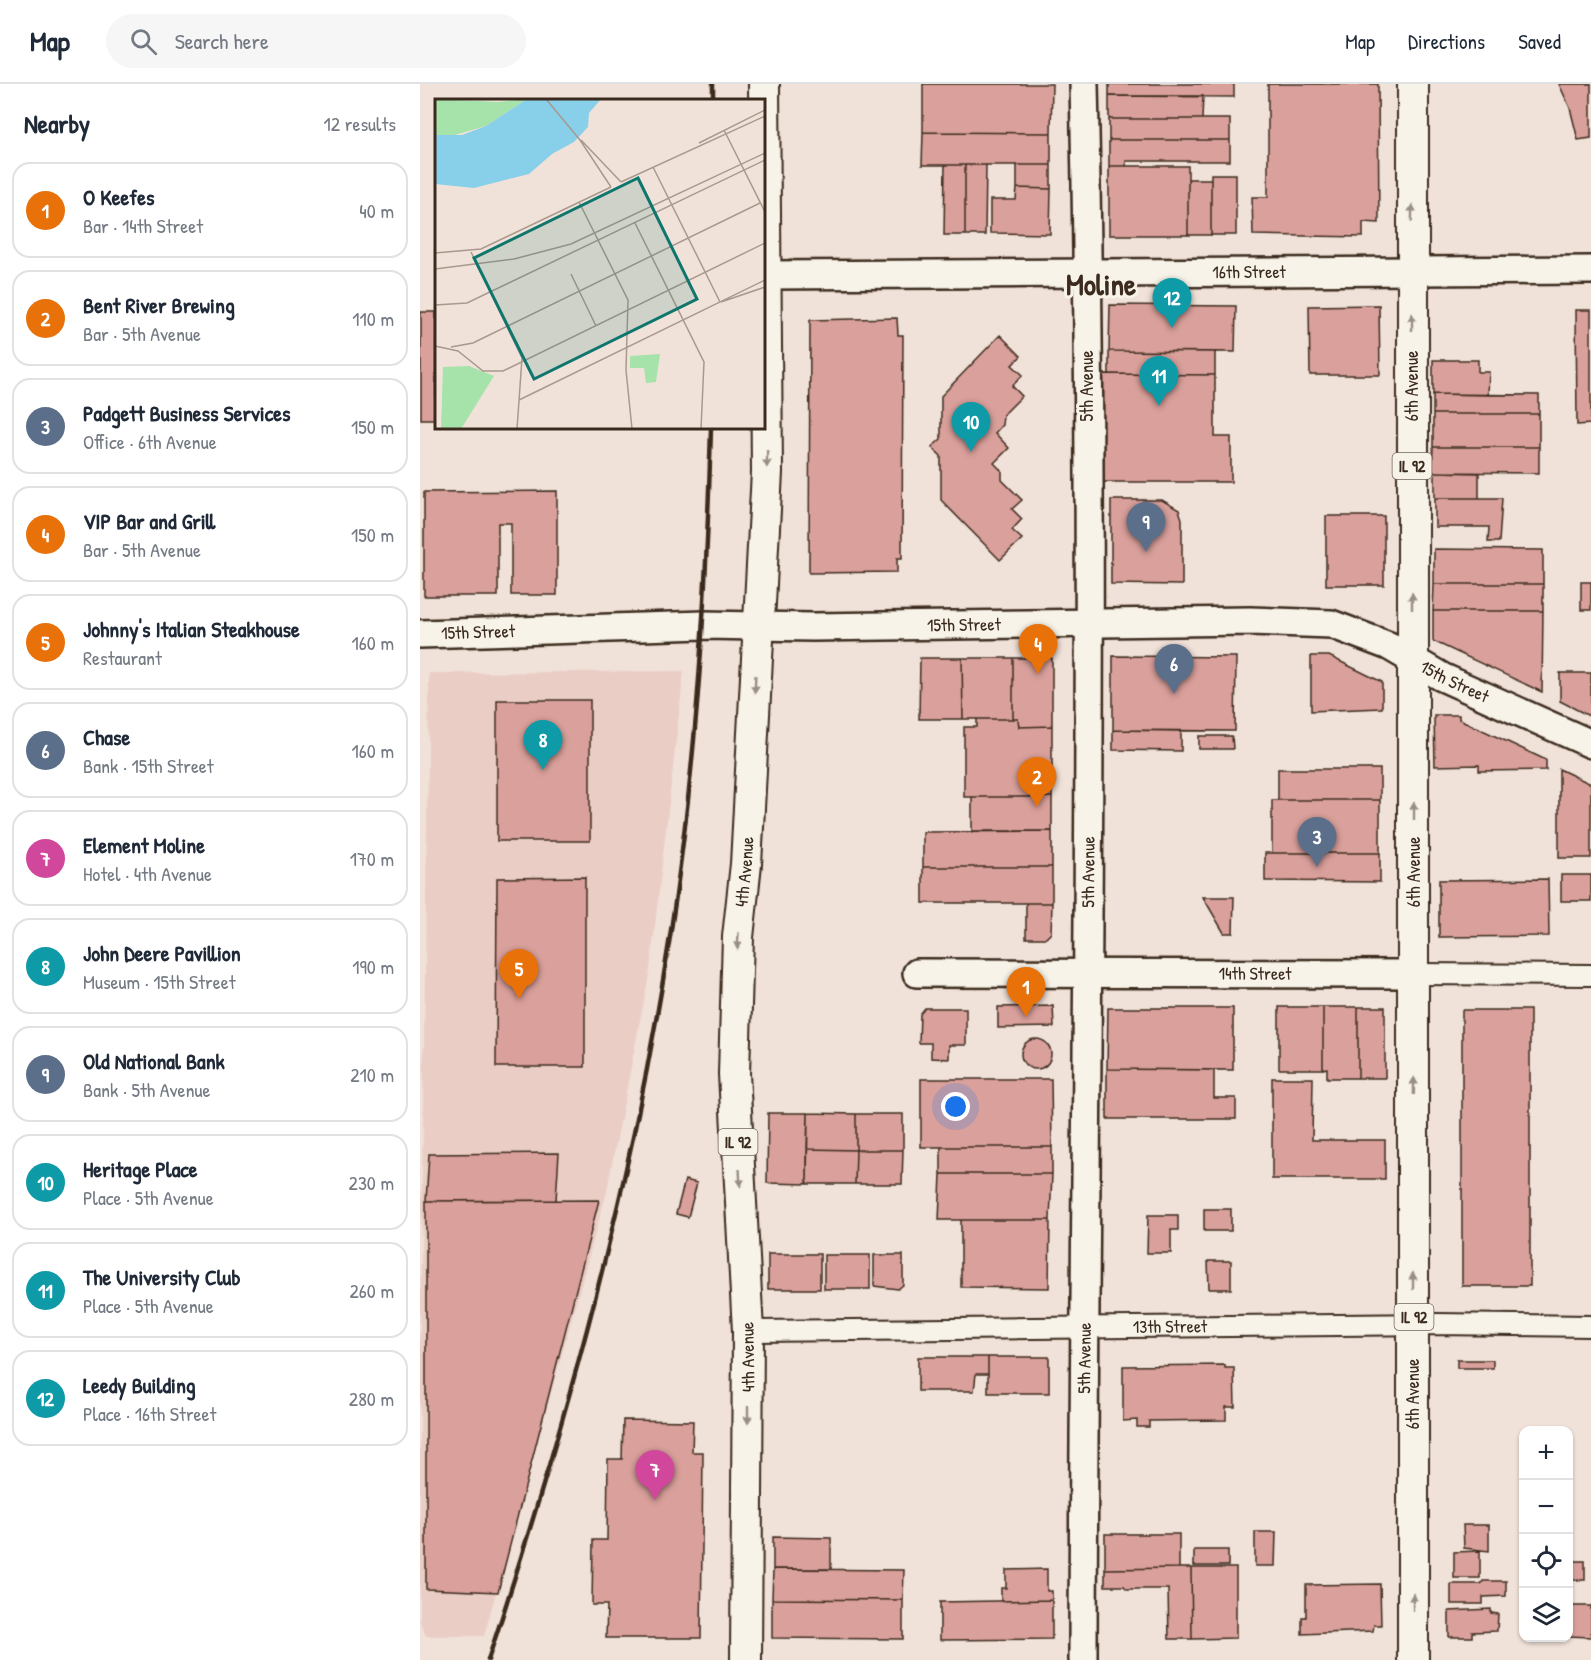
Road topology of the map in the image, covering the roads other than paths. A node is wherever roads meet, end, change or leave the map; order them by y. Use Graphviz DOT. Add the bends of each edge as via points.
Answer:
graph roads {
  1 [pos="764,84"];
  2 [pos="1083,84"];
  3 [pos="1413,84"];
  4 [pos="764,99"];
  5 [pos="1591,270"];
  6 [pos="1412,271"];
  7 [pos="1087,272"];
  8 [pos="765,275"];
  9 [pos="1088,622"];
  10 [pos="758,625"];
  11 [pos="420,634"];
  12 [pos="1412,660"];
  13 [pos="1591,744"];
  14 [pos="917,972"];
  15 [pos="1089,973"];
  16 [pos="1414,974"];
  17 [pos="1591,975"];
  18 [pos="1414,1324"];
  19 [pos="1591,1326"];
  20 [pos="1086,1328"];
  21 [pos="748,1331"];
  22 [pos="746,1660"];
  23 [pos="1083,1660"];
  24 [pos="1413,1660"];
  1 -- 4 [label="main road, 4th Avenue / IL 92"];
  2 -- 7 [label="street, 5th Avenue"];
  6 -- 3 [label="main road, 6th Avenue / IL 92, one-way"];
  5 -- 6 [label="street, 16th Street"];
  6 -- 7 [label="street, 16th Street"];
  12 -- 6 [label="main road, 6th Avenue / IL 92, one-way"];
  7 -- 8 [label="street, 16th Street"];
  7 -- 9 [label="street, 5th Avenue"];
  8 -- 10 [label="main road, 4th Avenue / IL 92, one-way" via="767,472"];
  9 -- 10 [label="street, 15th Street"];
  9 -- 12 [label="street, 15th Street" via="1331,624 1389,646"];
  9 -- 15 [label="street, 5th Avenue"];
  10 -- 11 [label="street, 15th Street"];
  10 -- 21 [label="main road, 4th Avenue / IL 92, one-way" via="746,864 738,937 734,1074"];
  12 -- 13 [label="street, 15th Street" via="1496,703"];
  16 -- 12 [label="main road, 6th Avenue / IL 92, one-way"];
  14 -- 15 [label="street, 14th Street"];
  15 -- 16 [label="street, 14th Street"];
  15 -- 20 [label="street, 5th Avenue"];
  16 -- 17 [label="street, 14th Street"];
  18 -- 16 [label="main road, 6th Avenue / IL 92, one-way"];
  18 -- 19 [label="street, 13th Street"];
  18 -- 20 [label="street, 13th Street"];
  24 -- 18 [label="main road, 6th Avenue / IL 92, one-way"];
  20 -- 21 [label="street, 13th Street"];
  20 -- 23 [label="street, 5th Avenue"];
  21 -- 22 [label="main road, 4th Avenue / IL 92, one-way"];
}
